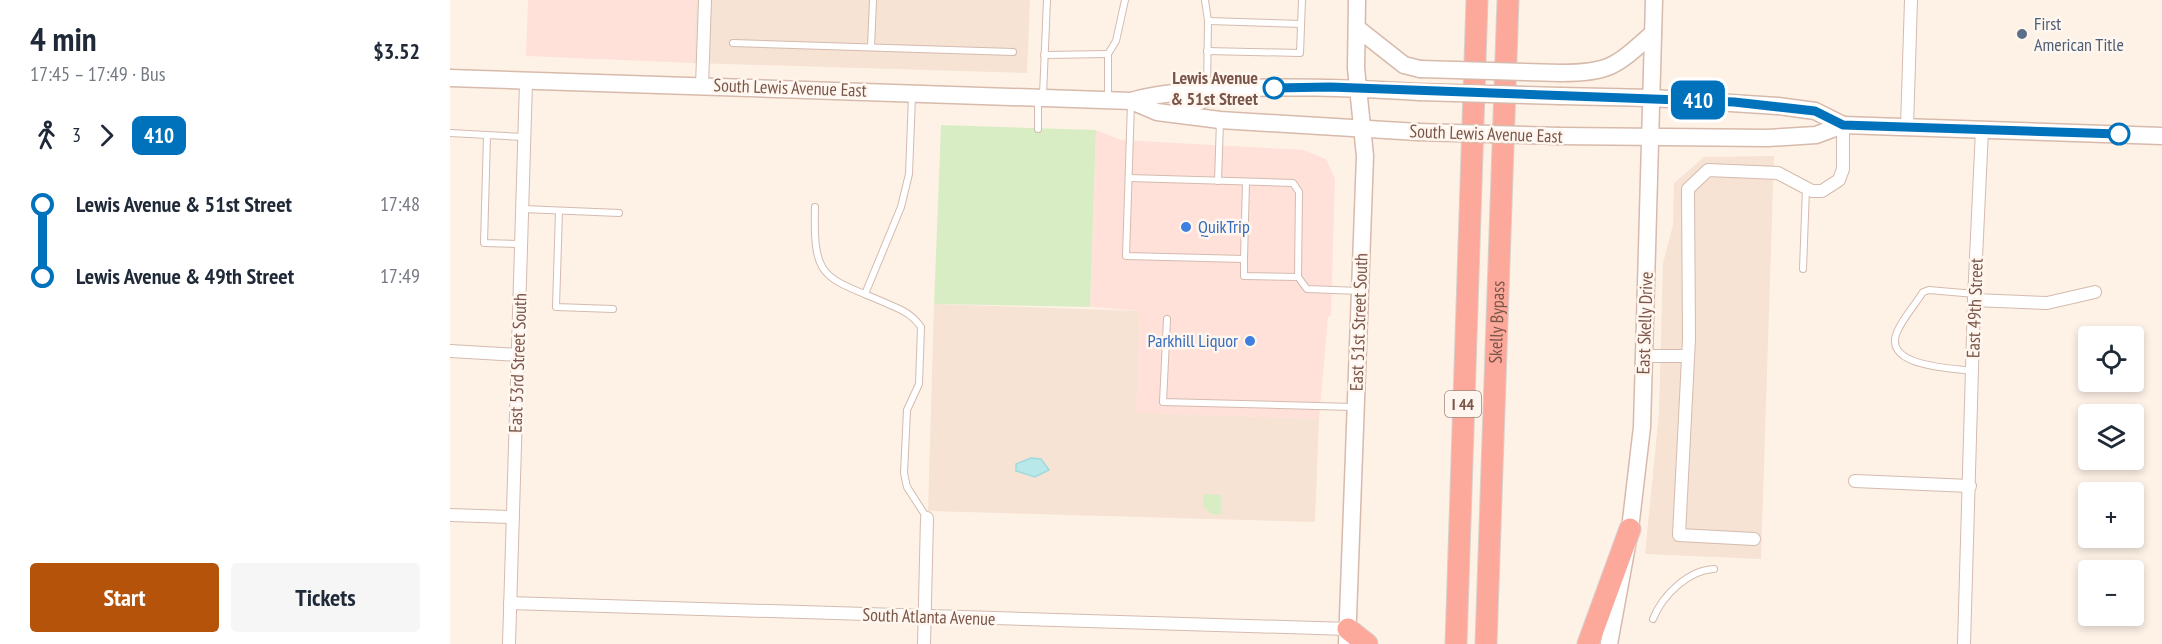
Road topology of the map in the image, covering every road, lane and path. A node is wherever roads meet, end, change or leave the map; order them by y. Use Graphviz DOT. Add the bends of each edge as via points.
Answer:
graph roads {
  1 [pos="705,0"];
  2 [pos="873,0"];
  3 [pos="1047,0"];
  4 [pos="1125,0"];
  5 [pos="1205,0"];
  6 [pos="1302,0"];
  7 [pos="1357,0"];
  8 [pos="1476,0"];
  9 [pos="1508,0"];
  10 [pos="1654,0"];
  11 [pos="1911,0"];
  12 [pos="1208,21"];
  13 [pos="1301,24"];
  14 [pos="1357,28"];
  15 [pos="1653,33"];
  16 [pos="733,43"];
  17 [pos="870,47"];
  18 [pos="1207,51"];
  19 [pos="1013,52"];
  20 [pos="1108,54"];
  21 [pos="1044,56"];
  22 [pos="450,78"];
  23 [pos="526,82"];
  24 [pos="702,86"];
  25 [pos="1358,89"];
  26 [pos="1206,90"];
  27 [pos="912,93"];
  28 [pos="1041,97"];
  29 [pos="1652,98"];
  30 [pos="1108,100"];
  31 [pos="1131,101"];
  32 [pos="1173,113"];
  33 [pos="1220,120"];
  34 [pos="1843,125"];
  35 [pos="1907,127"];
  36 [pos="1038,129"];
  37 [pos="1363,129"];
  38 [pos="1982,130"];
  39 [pos="450,133"];
  40 [pos="487,136"];
  41 [pos="2162,136"];
  42 [pos="524,137"];
  43 [pos="1651,137"];
  44 [pos="1129,178"];
  45 [pos="1218,181"];
  46 [pos="1246,182"];
  47 [pos="1807,187"];
  48 [pos="815,207"];
  49 [pos="523,209"];
  50 [pos="559,211"];
  51 [pos="620,213"];
  52 [pos="522,244"];
  53 [pos="1244,259"];
  54 [pos="1803,269"];
  55 [pos="1298,277"];
  56 [pos="1360,291"];
  57 [pos="2095,292"];
  58 [pos="865,294"];
  59 [pos="1974,297"];
  60 [pos="613,309"];
  61 [pos="1167,320"];
  62 [pos="450,351"];
  63 [pos="519,355"];
  64 [pos="1644,356"];
  65 [pos="1688,356"];
  66 [pos="1974,371"];
  67 [pos="1356,407"];
  68 [pos="1855,481"];
  69 [pos="1970,486"];
  70 [pos="450,515"];
  71 [pos="513,517"];
  72 [pos="927,518"];
  73 [pos="1630,529"];
  74 [pos="1754,539"];
  75 [pos="1714,569"];
  76 [pos="510,603"];
  77 [pos="924,617"];
  78 [pos="1653,619"];
  79 [pos="1348,636"];
  80 [pos="509,644"];
  81 [pos="924,644"];
  82 [pos="1367,644"];
  83 [pos="1456,644"];
  84 [pos="1486,644"];
  85 [pos="1588,644"];
  86 [pos="1609,644"];
  87 [pos="1964,644"];
  1 -- 24 [label="street"];
  2 -- 17 [label="lane"];
  3 -- 21 [label="lane"];
  4 -- 20 [label="lane" via="1116,41"];
  5 -- 12 [label="lane"];
  6 -- 13 [label="lane"];
  7 -- 14 [label="main road, East 51st Street South"];
  8 -- 83 [label="highway, Skelly Bypass / I 44"];
  9 -- 84 [label="highway, Skelly Bypass / I 44"];
  10 -- 15 [label="main road, East Skelly Drive"];
  11 -- 35 [label="street"];
  12 -- 13 [label="lane"];
  12 -- 18 [label="lane"];
  13 -- 18 [label="lane" via="1300,53"];
  14 -- 15 [label="main road, bridge" via="1404,65 1420,69 1561,73 1590,73 1615,66"];
  14 -- 25 [label="main road, East 51st Street South"];
  15 -- 29 [label="main road, East Skelly Drive"];
  16 -- 17 [label="lane"];
  17 -- 19 [label="lane"];
  18 -- 26 [label="lane"];
  20 -- 21 [label="lane"];
  20 -- 30 [label="lane"];
  21 -- 28 [label="lane"];
  22 -- 23 [label="main road, South Lewis Avenue East"];
  23 -- 24 [label="main road, South Lewis Avenue East"];
  23 -- 42 [label="street, East 53rd Street South"];
  24 -- 27 [label="main road, South Lewis Avenue East"];
  25 -- 26 [label="main road, South Lewis Avenue East"];
  25 -- 29 [label="main road, South Lewis Avenue East, bridge"];
  25 -- 37 [label="main road, East 51st Street South"];
  26 -- 31 [label="main road, South Lewis Avenue East" via="1158,93"];
  26 -- 32 [label="main road" via="1202,102"];
  27 -- 28 [label="main road, South Lewis Avenue East"];
  27 -- 58 [label="lane" via="909,174 901,207"];
  28 -- 30 [label="main road, South Lewis Avenue East"];
  28 -- 36 [label="lane"];
  29 -- 34 [label="main road, South Lewis Avenue East" via="1815,111"];
  29 -- 43 [label="main road, East Skelly Drive"];
  30 -- 31 [label="main road, South Lewis Avenue East"];
  31 -- 32 [label="main road, South Lewis Avenue East" via="1156,112"];
  31 -- 44 [label="lane"];
  32 -- 33 [label="main road, South Lewis Avenue East"];
  33 -- 37 [label="main road, South Lewis Avenue East"];
  33 -- 45 [label="lane"];
  34 -- 35 [label="main road, South Lewis Avenue East"];
  34 -- 43 [label="main road, South Lewis Avenue East" via="1816,135 1736,139"];
  34 -- 47 [label="street" via="1843,169 1839,180 1822,190"];
  35 -- 38 [label="main road, South Lewis Avenue East"];
  37 -- 43 [label="main road, South Lewis Avenue East, bridge"];
  37 -- 56 [label="main road, East 51st Street South"];
  38 -- 41 [label="main road, South Lewis Avenue East"];
  38 -- 59 [label="street, East 49th Street"];
  39 -- 40 [label="lane"];
  40 -- 42 [label="lane"];
  40 -- 52 [label="lane" via="484,243"];
  42 -- 49 [label="street, East 53rd Street South"];
  43 -- 64 [label="main road, East Skelly Drive"];
  44 -- 45 [label="lane"];
  44 -- 53 [label="lane" via="1126,256"];
  45 -- 46 [label="lane"];
  46 -- 53 [label="lane"];
  46 -- 55 [label="lane" via="1293,183 1299,192"];
  47 -- 54 [label="lane"];
  47 -- 65 [label="street" via="1778,172 1708,170 1688,189"];
  48 -- 58 [label="lane" via="814,245 818,262 831,278"];
  49 -- 50 [label="lane"];
  49 -- 52 [label="street, East 53rd Street South"];
  50 -- 51 [label="lane"];
  50 -- 60 [label="lane" via="556,307"];
  52 -- 63 [label="street, East 53rd Street South"];
  53 -- 55 [label="lane" via="1244,276"];
  55 -- 56 [label="lane" via="1307,289"];
  56 -- 67 [label="main road, East 51st Street South"];
  57 -- 59 [label="street" via="2047,303"];
  58 -- 72 [label="lane" via="912,315 921,327 919,384 907,410 904,473 907,487"];
  59 -- 66 [label="street, East 49th Street"];
  59 -- 66 [label="lane" via="1923,292 1896,333 1895,345 1900,356 1910,361"];
  61 -- 67 [label="lane" via="1163,402"];
  62 -- 63 [label="street"];
  63 -- 71 [label="street, East 53rd Street South"];
  64 -- 65 [label="street"];
  64 -- 73 [label="main road, East Skelly Drive"];
  65 -- 74 [label="street" via="1679,536"];
  66 -- 69 [label="street, East 49th Street"];
  67 -- 79 [label="main road, East 51st Street South"];
  68 -- 69 [label="street"];
  69 -- 87 [label="street, East 49th Street"];
  70 -- 71 [label="street"];
  71 -- 76 [label="street, East 53rd Street South"];
  72 -- 77 [label="street"];
  73 -- 85 [label="highway"];
  73 -- 86 [label="main road, East Skelly Drive"];
  75 -- 78 [label="lane" via="1698,572 1679,585 1659,604"];
  76 -- 77 [label="street, South Atlanta Avenue"];
  76 -- 80 [label="street, East 53rd Street South"];
  77 -- 79 [label="street, South Atlanta Avenue"];
  77 -- 81 [label="street"];
  79 -- 82 [label="highway"];
}
